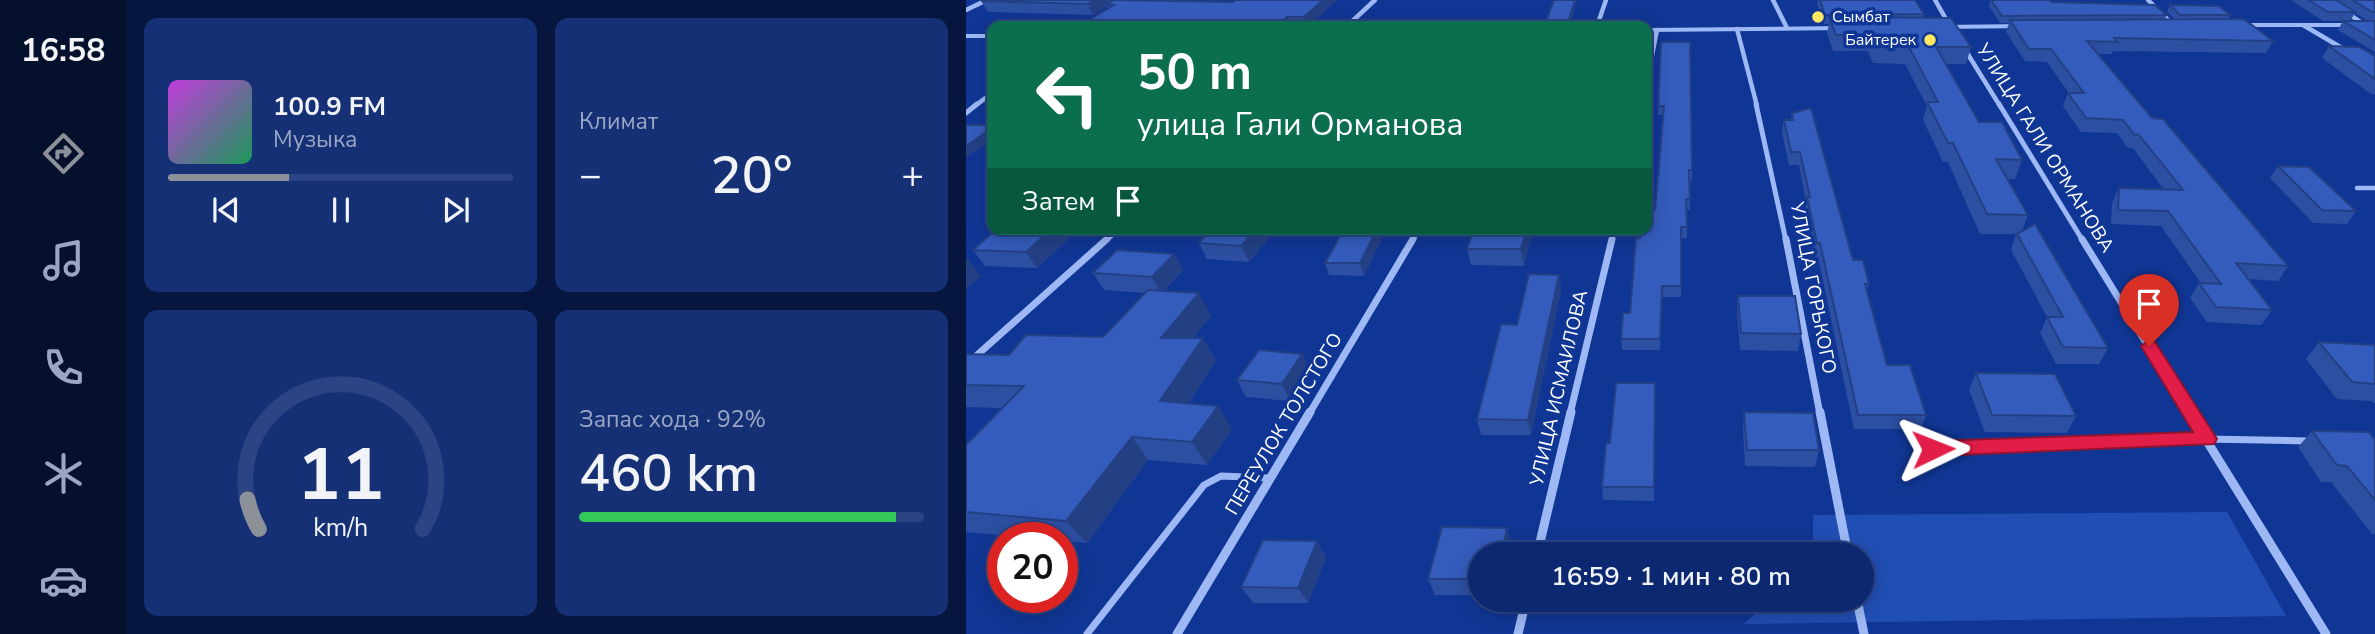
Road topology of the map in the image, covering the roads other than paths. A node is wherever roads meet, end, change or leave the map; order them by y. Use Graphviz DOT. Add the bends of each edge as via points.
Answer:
graph roads {
  1 [pos="987,0"];
  2 [pos="1375,0"];
  3 [pos="1606,0"];
  4 [pos="1773,0"];
  5 [pos="1935,0"];
  6 [pos="2148,0"];
  7 [pos="2337,6"];
  8 [pos="966,10"];
  9 [pos="1352,21"];
  10 [pos="1599,21"];
  11 [pos="2375,24"];
  12 [pos="2160,25"];
  13 [pos="2174,25"];
  14 [pos="2187,25"];
  15 [pos="2225,25"];
  16 [pos="2303,25"];
  17 [pos="2365,25"];
  18 [pos="2035,26"];
  19 [pos="1937,27"];
  20 [pos="1951,27"];
  21 [pos="1855,28"];
  22 [pos="1737,29"];
  23 [pos="1787,29"];
  24 [pos="1652,30"];
  25 [pos="1657,30"];
  26 [pos="966,36"];
  27 [pos="987,36"];
  28 [pos="2351,53"];
  29 [pos="1652,55"];
  30 [pos="987,97"];
  31 [pos="966,113"];
  32 [pos="2357,188"];
  33 [pos="2375,188"];
  34 [pos="1112,235"];
  35 [pos="1415,235"];
  36 [pos="1613,235"];
  37 [pos="966,365"];
  38 [pos="2207,439"];
  39 [pos="2319,442"];
  40 [pos="1933,449"];
  41 [pos="1270,478"];
  42 [pos="1540,542"];
  43 [pos="1845,542"];
  44 [pos="1524,612"];
  45 [pos="1859,612"];
  46 [pos="1087,634"];
  47 [pos="1177,634"];
  48 [pos="1518,634"];
  49 [pos="1864,634"];
  50 [pos="2326,634"];
  1 -- 8 [label="street"];
  2 -- 9 [label="street"];
  3 -- 10 [label="street"];
  4 -- 23 [label="street"];
  5 -- 20 [label="street, УЛИЦА ГАЛИ ОРМАНОВА"];
  6 -- 13 [label="street"];
  7 -- 17 [label="street"];
  11 -- 17 [label="street"];
  12 -- 13 [label="street"];
  13 -- 14 [label="street"];
  15 -- 16 [label="street"];
  16 -- 17 [label="street"];
  16 -- 28 [label="street"];
  18 -- 20 [label="street"];
  19 -- 20 [label="street"];
  20 -- 38 [label="street, УЛИЦА ГАЛИ ОРМАНОВА"];
  21 -- 23 [label="street"];
  22 -- 23 [label="street"];
  22 -- 25 [label="street"];
  22 -- 43 [label="street, УЛИЦА ГОРЬКОГО" via="1771,162"];
  24 -- 25 [label="street"];
  25 -- 29 [label="street"];
  26 -- 27 [label="street"];
  30 -- 31 [label="street"];
  32 -- 33 [label="lane"];
  34 -- 37 [label="street"];
  35 -- 41 [label="street, ПЕРЕУЛОК ТОЛСТОГО"];
  36 -- 42 [label="street, УЛИЦА ИСМАИЛОВА"];
  38 -- 39 [label="lane"];
  38 -- 40 [label="lane"];
  38 -- 50 [label="street, УЛИЦА ГАЛИ ОРМАНОВА"];
  41 -- 46 [label="lane" via="1221,477 1204,485"];
  41 -- 47 [label="street, ПЕРЕУЛОК ТОЛСТОГО"];
  44 -- 48 [label="street"];
  45 -- 49 [label="street"];
}
